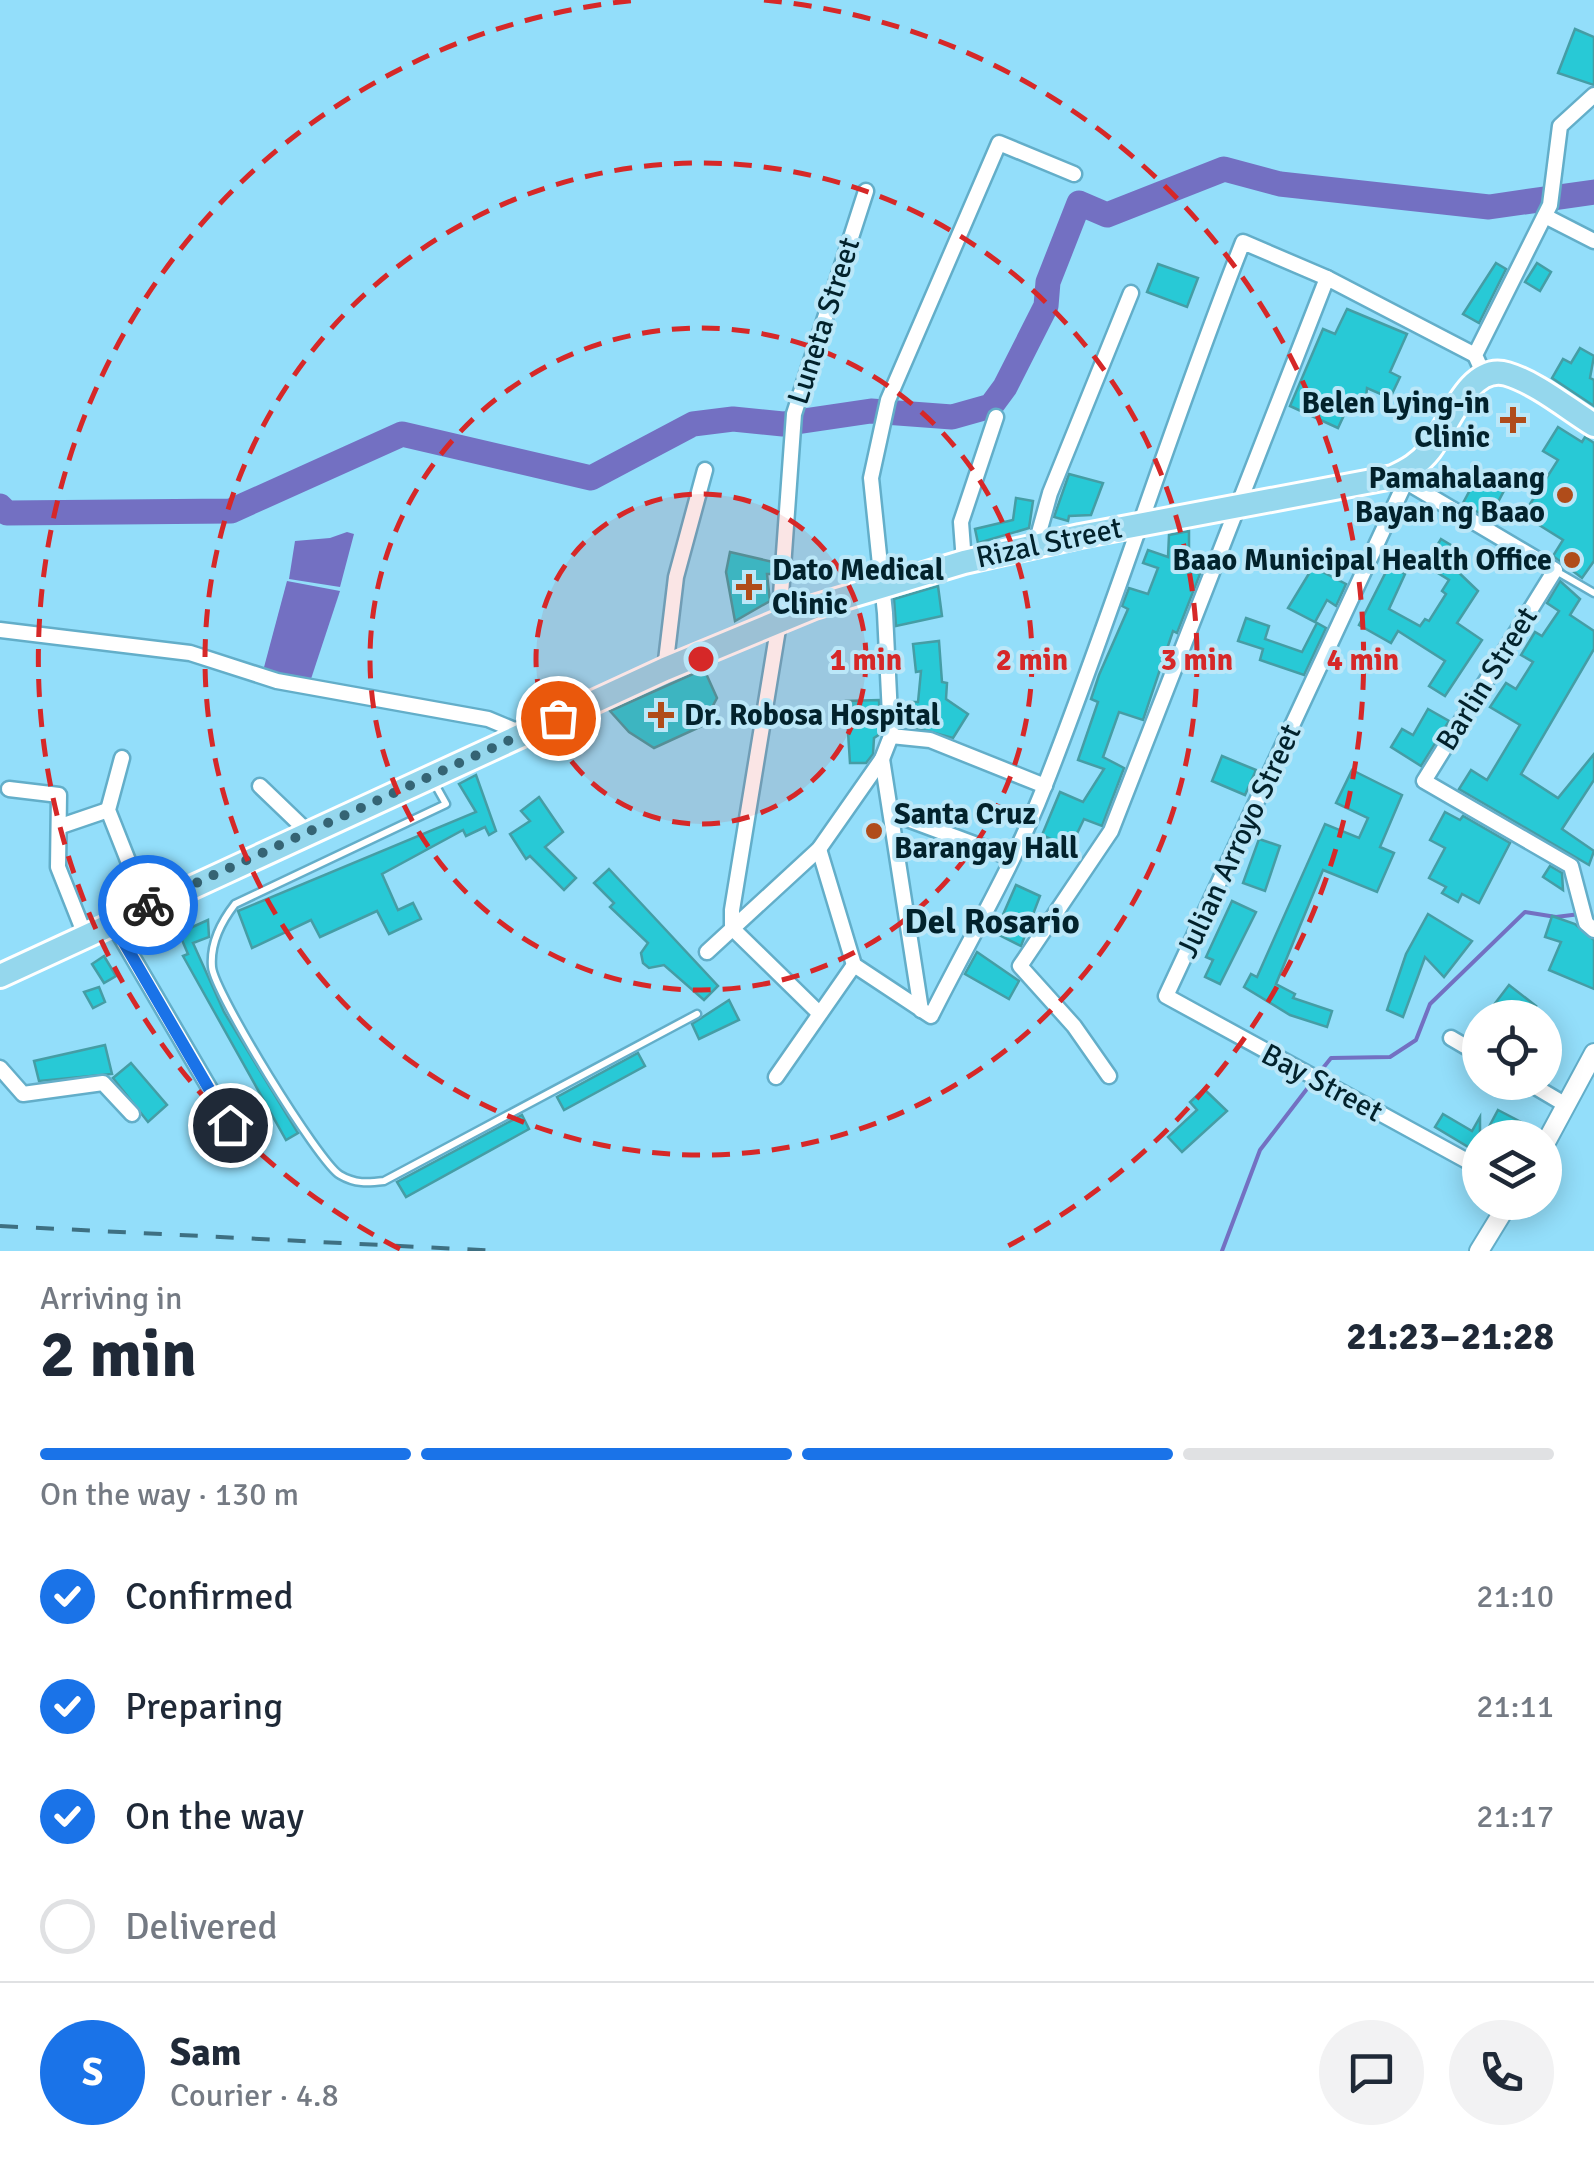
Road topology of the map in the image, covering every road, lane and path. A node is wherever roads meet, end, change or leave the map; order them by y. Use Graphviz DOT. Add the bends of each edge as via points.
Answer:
graph roads {
  1 [pos="1594,95"];
  2 [pos="1074,174"];
  3 [pos="866,191"];
  4 [pos="1548,210"];
  5 [pos="1594,241"];
  6 [pos="1326,278"];
  7 [pos="1131,293"];
  8 [pos="1479,365"];
  9 [pos="996,418"];
  10 [pos="1594,426"];
  11 [pos="705,470"];
  12 [pos="1410,476"];
  13 [pos="1239,506"];
  14 [pos="1142,523"];
  15 [pos="1034,546"];
  16 [pos="964,562"];
  17 [pos="1555,570"];
  18 [pos="882,585"];
  19 [pos="1594,592"];
  20 [pos="779,622"];
  21 [pos="0,630"];
  22 [pos="665,669"];
  23 [pos="524,734"];
  24 [pos="891,736"];
  25 [pos="122,758"];
  26 [pos="882,760"];
  27 [pos="432,778"];
  28 [pos="260,786"];
  29 [pos="1045,786"];
  30 [pos="9,789"];
  31 [pos="108,810"];
  32 [pos="892,813"];
  33 [pos="61,826"];
  34 [pos="310,834"];
  35 [pos="819,849"];
  36 [pos="1012,858"];
  37 [pos="146,906"];
  38 [pos="112,922"];
  39 [pos="1590,926"];
  40 [pos="732,928"];
  41 [pos="86,935"];
  42 [pos="707,952"];
  43 [pos="854,965"];
  44 [pos="0,976"];
  45 [pos="1166,996"];
  46 [pos="818,1012"];
  47 [pos="926,1013"];
  48 [pos="697,1014"];
  49 [pos="1451,1038"];
  50 [pos="1462,1044"];
  51 [pos="1594,1052"];
  52 [pos="0,1068"];
  53 [pos="1108,1076"];
  54 [pos="776,1077"];
  55 [pos="1558,1100"];
  56 [pos="1566,1105"];
  57 [pos="132,1114"];
  58 [pos="1558,1120"];
  59 [pos="230,1125"];
  60 [pos="1462,1158"];
  61 [pos="1498,1220"];
  62 [pos="1479,1251"];
  1 -- 4 [label="street" via="1560,126"];
  2 -- 18 [label="street" via="999,143 888,400 871,478"];
  3 -- 20 [label="street, Luneta Street" via="793,422"];
  4 -- 5 [label="street"];
  4 -- 8 [label="street"];
  6 -- 8 [label="street"];
  6 -- 13 [label="street"];
  6 -- 14 [label="street" via="1243,242 1184,391"];
  7 -- 15 [label="street"];
  8 -- 10 [label="main road" via="1507,374"];
  8 -- 12 [label="main road" via="1441,436"];
  9 -- 16 [label="street" via="962,522"];
  11 -- 22 [label="street" via="676,578"];
  12 -- 13 [label="main road, Rizal Street"];
  12 -- 17 [label="street"];
  12 -- 45 [label="street, Julian Arroyo Street"];
  13 -- 14 [label="main road, Rizal Street"];
  13 -- 53 [label="street" via="1112,831 1020,966"];
  14 -- 15 [label="main road, Rizal Street"];
  14 -- 29 [label="street"];
  15 -- 16 [label="main road, Rizal Street"];
  16 -- 18 [label="main road, Rizal Street"];
  17 -- 19 [label="lane"];
  17 -- 39 [label="street, Barlin Street" via="1424,780 1571,866"];
  18 -- 20 [label="main road, Rizal Street"];
  18 -- 24 [label="street"];
  20 -- 22 [label="main road, Rizal Street"];
  20 -- 40 [label="street, Luneta Street"];
  21 -- 23 [label="street" via="190,653 277,681 488,718"];
  22 -- 23 [label="main road, Rizal Street"];
  23 -- 27 [label="main road, Rizal Street"];
  24 -- 26 [label="street"];
  24 -- 29 [label="street" via="930,740"];
  25 -- 31 [label="street"];
  26 -- 32 [label="street"];
  26 -- 35 [label="street"];
  27 -- 34 [label="main road, Rizal Street"];
  27 -- 48 [label="lane" via="446,804 235,904 218,926 212,969 248,1040 337,1174 363,1184 384,1181"];
  28 -- 34 [label="street"];
  29 -- 36 [label="street"];
  30 -- 33 [label="street" via="59,795"];
  31 -- 33 [label="street"];
  31 -- 37 [label="street"];
  32 -- 36 [label="street"];
  32 -- 47 [label="street"];
  33 -- 41 [label="street" via="58,867"];
  34 -- 37 [label="main road, Rizal Street"];
  35 -- 40 [label="street"];
  35 -- 43 [label="street"];
  36 -- 47 [label="street"];
  37 -- 38 [label="main road, Rizal Street"];
  38 -- 41 [label="main road, Rizal Street"];
  38 -- 59 [label="street"];
  40 -- 42 [label="street"];
  40 -- 46 [label="street"];
  41 -- 44 [label="main road, Rizal Street"];
  43 -- 46 [label="street"];
  43 -- 47 [label="street"];
  45 -- 60 [label="street, Bay Street"];
  46 -- 54 [label="street"];
  49 -- 50 [label="street"];
  51 -- 56 [label="street"];
  52 -- 57 [label="street" via="23,1094 103,1082"];
  55 -- 56 [label="street"];
  56 -- 58 [label="street"];
  61 -- 62 [label="street"];
}
